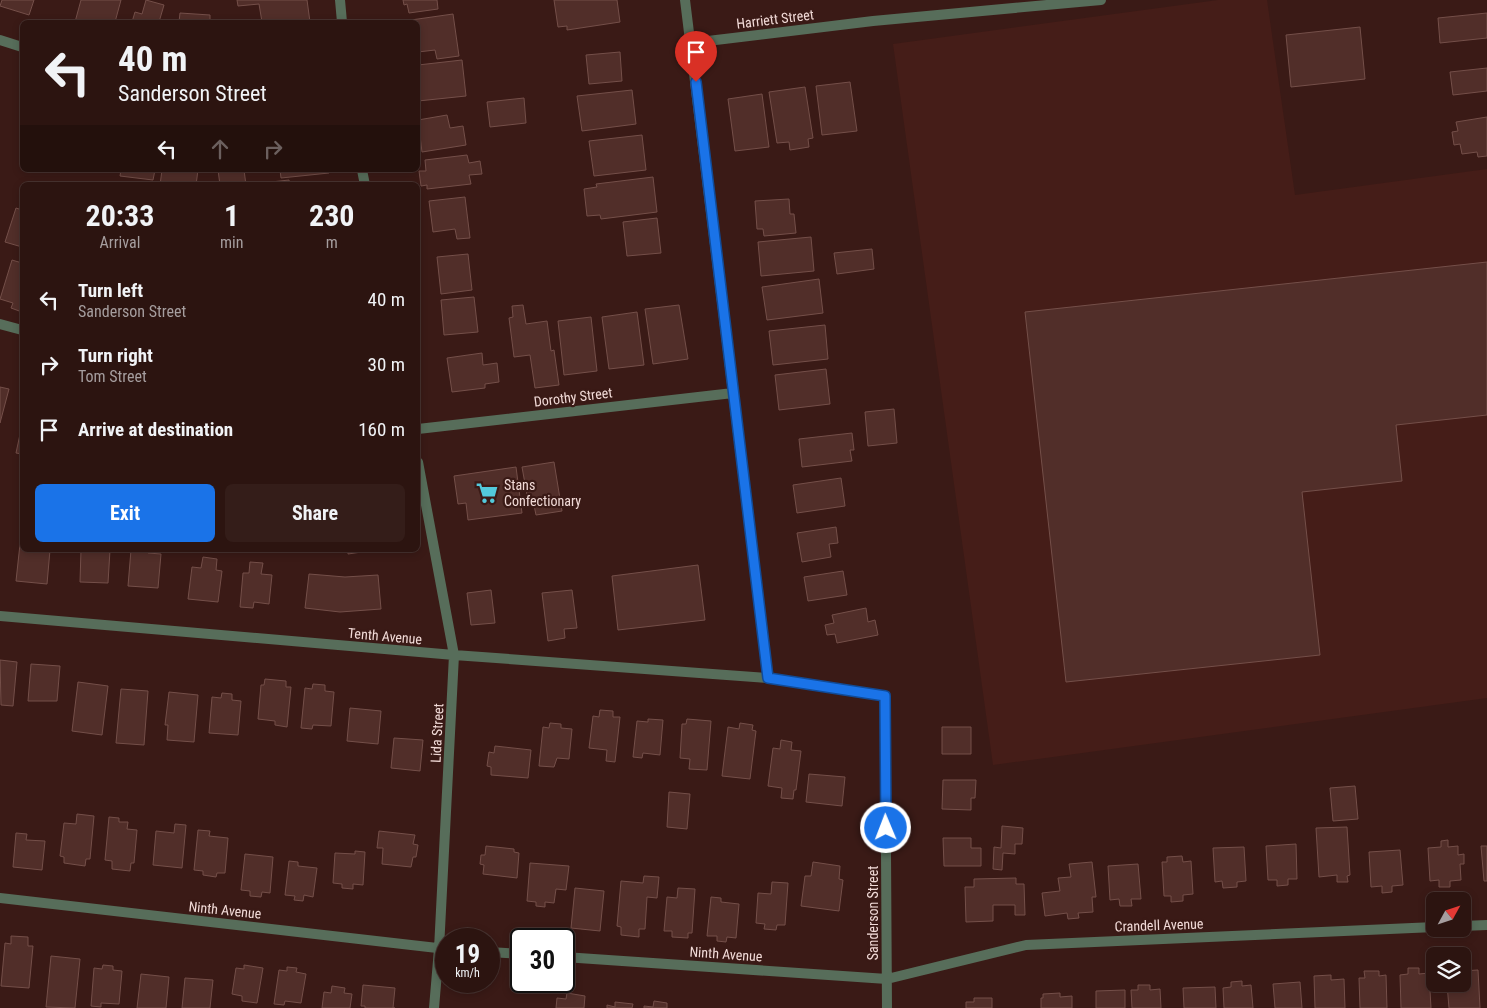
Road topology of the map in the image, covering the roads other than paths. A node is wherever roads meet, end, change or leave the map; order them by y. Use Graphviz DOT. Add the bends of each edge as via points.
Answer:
graph roads {
  1 [pos="340,0"];
  2 [pos="684,0"];
  3 [pos="1101,0"];
  4 [pos="342,20"];
  5 [pos="0,40"];
  6 [pos="691,43"];
  7 [pos="20,46"];
  8 [pos="0,324"];
  9 [pos="20,329"];
  10 [pos="732,393"];
  11 [pos="420,429"];
  12 [pos="420,473"];
  13 [pos="0,616"];
  14 [pos="454,655"];
  15 [pos="768,678"];
  16 [pos="0,898"];
  17 [pos="1487,925"];
  18 [pos="1471,926"];
  19 [pos="1426,927"];
  20 [pos="444,928"];
  21 [pos="435,948"];
  22 [pos="575,958"];
  23 [pos="887,978"];
  24 [pos="436,993"];
  25 [pos="434,1008"];
  26 [pos="887,1008"];
  1 -- 4 [label="street"];
  2 -- 6 [label="street"];
  3 -- 6 [label="street, Harriett Street" via="873,21"];
  5 -- 7 [label="street"];
  6 -- 10 [label="street"];
  8 -- 9 [label="street"];
  10 -- 11 [label="street, Dorothy Street"];
  10 -- 15 [label="street"];
  12 -- 14 [label="street, Lida Street"];
  13 -- 14 [label="street, Tenth Avenue"];
  14 -- 15 [label="street, Tenth Avenue"];
  14 -- 20 [label="street, Lida Street"];
  15 -- 23 [label="street, Sanderson Street" via="885,696"];
  16 -- 21 [label="street, Ninth Avenue"];
  17 -- 18 [label="street"];
  19 -- 23 [label="street, Crandell Avenue" via="1026,945"];
  22 -- 23 [label="street, Ninth Avenue"];
  23 -- 26 [label="street, Sanderson Street"];
  24 -- 25 [label="street, Lida Street"];
}
